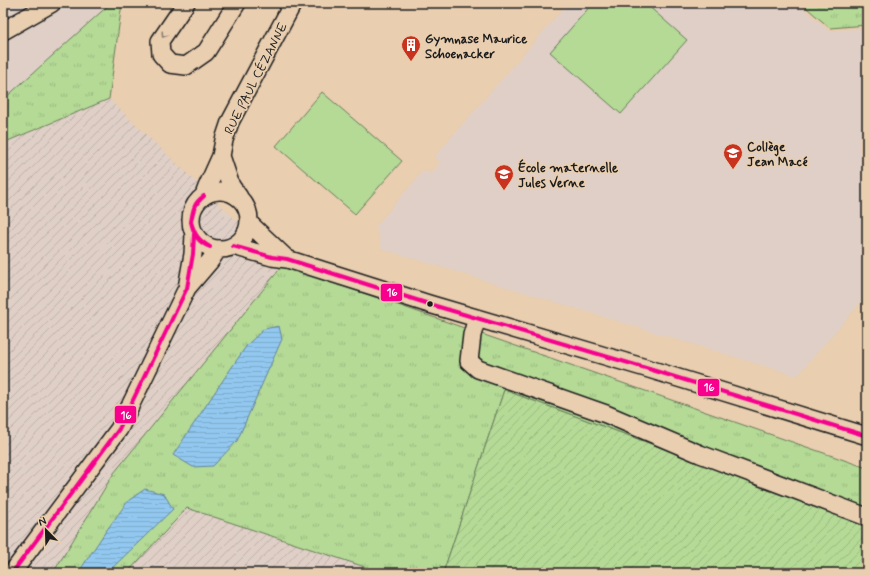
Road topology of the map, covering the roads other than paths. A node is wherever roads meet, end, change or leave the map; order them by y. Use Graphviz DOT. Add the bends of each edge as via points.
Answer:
graph roads {
  1 [pos="52,3"];
  2 [pos="186,3"];
  3 [pos="236,3"];
  4 [pos="293,3"];
  5 [pos="3,31"];
  6 [pos="221,156"];
  7 [pos="204,196"];
  8 [pos="239,197"];
  9 [pos="249,223"];
  10 [pos="194,234"];
  11 [pos="226,248"];
  12 [pos="287,259"];
  13 [pos="187,288"];
  14 [pos="477,318"];
  15 [pos="867,436"];
  16 [pos="867,517"];
  17 [pos="12,573"];
  1 -- 5 [label="street"];
  2 -- 3 [label="street, one-way" via="160,41 161,54 170,64 186,66 206,52"];
  4 -- 6 [label="street, RUE PAUL CÉZANNE" via="230,122"];
  6 -- 7 [label="street, RUE PAUL CÉZANNE"];
  6 -- 8 [label="street" via="231,186"];
  7 -- 8 [label="street" via="211,192 225,191"];
  7 -- 10 [label="street" via="198,200 192,213"];
  8 -- 9 [label="street" via="247,209"];
  9 -- 11 [label="street" via="244,237"];
  9 -- 12 [label="street"];
  10 -- 11 [label="street" via="211,248"];
  10 -- 13 [label="street"];
  11 -- 12 [label="street"];
  11 -- 13 [label="street" via="210,261"];
  12 -- 14 [label="street"];
  13 -- 17 [label="street" via="119,429"];
  14 -- 15 [label="street"];
  14 -- 16 [label="street" via="469,361 478,369 606,414 700,454"];
}
